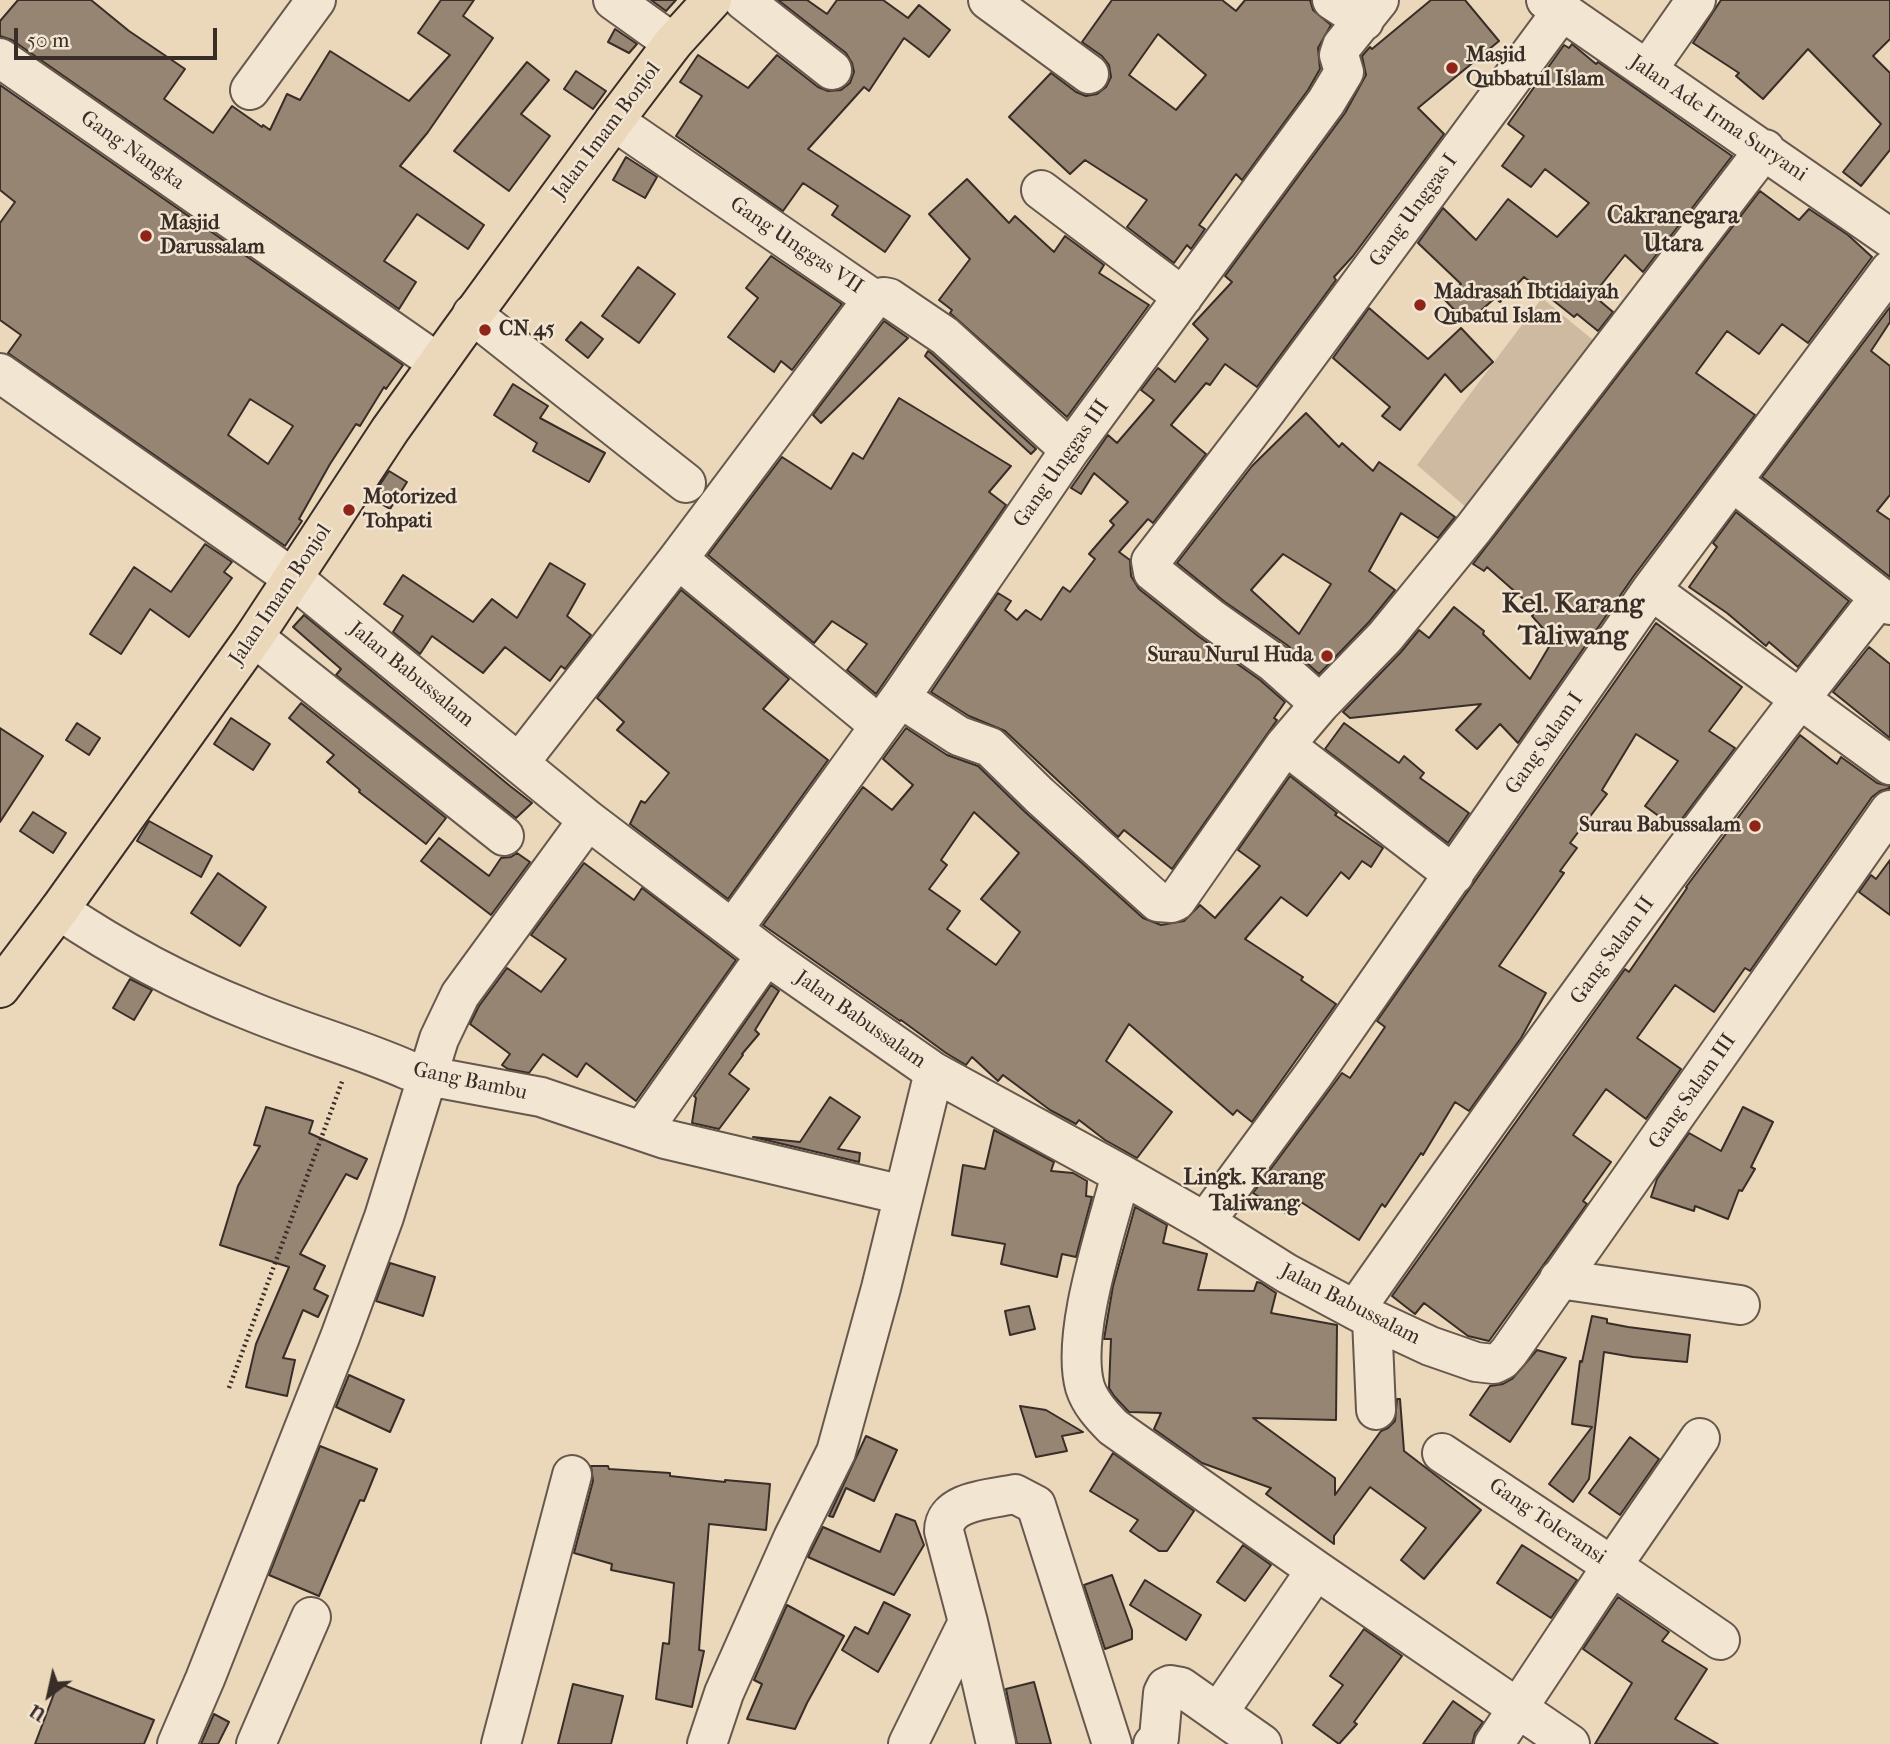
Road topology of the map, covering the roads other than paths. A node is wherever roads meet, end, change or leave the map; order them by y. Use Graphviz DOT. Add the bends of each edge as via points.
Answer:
graph roads {
  1 [pos="316,0"];
  2 [pos="613,0"];
  3 [pos="712,0"];
  4 [pos="743,0"];
  5 [pos="988,0"];
  6 [pos="1332,0"];
  7 [pos="1696,0"];
  8 [pos="1554,6"];
  9 [pos="1372,10"];
  10 [pos="673,43"];
  11 [pos="0,58"];
  12 [pos="832,70"];
  13 [pos="1647,70"];
  14 [pos="1089,74"];
  15 [pos="250,90"];
  16 [pos="614,121"];
  17 [pos="1765,149"];
  18 [pos="1041,190"];
  19 [pos="1890,238"];
  20 [pos="1890,270"];
  21 [pos="1184,297"];
  22 [pos="873,299"];
  23 [pos="472,314"];
  24 [pos="438,363"];
  25 [pos="0,373"];
  26 [pos="1070,450"];
  27 [pos="1733,482"];
  28 [pos="685,483"];
  29 [pos="678,559"];
  30 [pos="294,579"];
  31 [pos="1651,590"];
  32 [pos="1885,601"];
  33 [pos="254,637"];
  34 [pos="1798,699"];
  35 [pos="1320,704"];
  36 [pos="890,711"];
  37 [pos="1285,745"];
  38 [pos="519,763"];
  39 [pos="1890,765"];
  40 [pos="588,820"];
  41 [pos="1885,829"];
  42 [pos="505,836"];
  43 [pos="1454,875"];
  44 [pos="59,910"];
  45 [pos="733,929"];
  46 [pos="766,955"];
  47 [pos="0,988"];
  48 [pos="934,1072"];
  49 [pos="428,1076"];
  50 [pos="642,1131"];
  51 [pos="1121,1174"];
  52 [pos="903,1195"];
  53 [pos="1205,1222"];
  54 [pos="1559,1279"];
  55 [pos="1740,1305"];
  56 [pos="1363,1314"];
  57 [pos="1488,1364"];
  58 [pos="1376,1410"];
  59 [pos="1700,1438"];
  60 [pos="1442,1453"];
  61 [pos="572,1475"];
  62 [pos="1612,1566"];
  63 [pos="1316,1570"];
  64 [pos="311,1617"];
  65 [pos="968,1622"];
  66 [pos="1720,1640"];
  67 [pos="1518,1708"];
  68 [pos="1218,1713"];
  69 [pos="177,1744"];
  70 [pos="256,1744"];
  71 [pos="501,1744"];
  72 [pos="707,1744"];
  73 [pos="908,1744"];
  74 [pos="996,1744"];
  75 [pos="1112,1744"];
  76 [pos="1153,1744"];
  77 [pos="1262,1744"];
  78 [pos="1494,1744"];
  79 [pos="1570,1744"];
  1 -- 15 [label="street"];
  2 -- 10 [label="street"];
  3 -- 10 [label="main road, Jalan Imam Bonjol"];
  4 -- 12 [label="street"];
  5 -- 14 [label="street"];
  6 -- 9 [label="street"];
  7 -- 13 [label="street"];
  8 -- 13 [label="street, Jalan Ade Irma Suryani"];
  8 -- 35 [label="street, Gang Unggas I" via="1266,410 1152,561 1153,572 1274,663"];
  9 -- 21 [label="street, Gang Unggas III" via="1342,46 1339,55 1345,68 1341,80"];
  10 -- 16 [label="main road, Jalan Imam Bonjol"];
  11 -- 24 [label="street, Gang Nangka"];
  13 -- 17 [label="street, Jalan Ade Irma Suryani"];
  16 -- 22 [label="street, Gang Unggas VII"];
  16 -- 23 [label="main road, Jalan Imam Bonjol"];
  17 -- 19 [label="street, Jalan Ade Irma Suryani"];
  17 -- 35 [label="street" via="1474,528 1385,637"];
  18 -- 21 [label="street"];
  20 -- 27 [label="street, Gang Salam I"];
  21 -- 26 [label="street, Gang Unggas III"];
  22 -- 26 [label="street, Gang Unggas VII" via="889,298 945,336"];
  22 -- 29 [label="street"];
  23 -- 24 [label="main road, Jalan Imam Bonjol"];
  23 -- 28 [label="street"];
  24 -- 30 [label="main road, Jalan Imam Bonjol"];
  25 -- 30 [label="street, Jalan Babussalam"];
  26 -- 36 [label="street, Gang Unggas III"];
  27 -- 31 [label="street, Gang Salam I"];
  27 -- 32 [label="street"];
  29 -- 36 [label="street"];
  29 -- 38 [label="street"];
  30 -- 33 [label="main road, Jalan Imam Bonjol"];
  30 -- 38 [label="street, Jalan Babussalam"];
  31 -- 34 [label="street"];
  31 -- 43 [label="street, Gang Salam I"];
  32 -- 34 [label="street, Gang Salam II"];
  33 -- 42 [label="street"];
  33 -- 44 [label="main road, Jalan Imam Bonjol"];
  34 -- 39 [label="street"];
  34 -- 56 [label="street, Gang Salam II" via="1484,1125"];
  35 -- 37 [label="street"];
  36 -- 37 [label="street" via="990,747 1158,902 1171,903 1181,897"];
  36 -- 45 [label="street, Gang Unggas III"];
  37 -- 43 [label="street"];
  38 -- 40 [label="street, Jalan Babussalam"];
  40 -- 45 [label="street, Jalan Babussalam"];
  40 -- 49 [label="street" via="460,995"];
  41 -- 54 [label="street, Gang Salam III"];
  43 -- 53 [label="street, Gang Salam I"];
  44 -- 47 [label="main road, Jalan Imam Bonjol"];
  44 -- 49 [label="street, Gang Bambu" via="194,987"];
  45 -- 46 [label="street, Jalan Babussalam"];
  46 -- 48 [label="street, Jalan Babussalam"];
  46 -- 50 [label="street"];
  48 -- 51 [label="street, Jalan Babussalam"];
  48 -- 52 [label="street"];
  49 -- 50 [label="street, Gang Bambu" via="541,1097"];
  49 -- 69 [label="street" via="340,1337"];
  50 -- 52 [label="street, Gang Bambu"];
  51 -- 53 [label="street, Jalan Babussalam"];
  51 -- 63 [label="street" via="1088,1300 1081,1350 1086,1388 1098,1413"];
  52 -- 72 [label="street" via="836,1452 724,1693"];
  53 -- 56 [label="street, Jalan Babussalam"];
  54 -- 55 [label="street"];
  54 -- 57 [label="street, Gang Salam III" via="1509,1352"];
  56 -- 57 [label="street, Jalan Babussalam" via="1430,1346"];
  56 -- 58 [label="street"];
  59 -- 62 [label="street"];
  60 -- 62 [label="street, Gang Toleransi"];
  61 -- 71 [label="street"];
  62 -- 66 [label="street"];
  62 -- 67 [label="street, Gang Toleransi"];
  63 -- 67 [label="street"];
  63 -- 68 [label="street"];
  64 -- 70 [label="street"];
  65 -- 73 [label="street"];
  65 -- 74 [label="street"];
  65 -- 75 [label="street" via="944,1523 958,1507 1015,1494 1036,1505"];
  67 -- 78 [label="street, Gang Toleransi"];
  67 -- 79 [label="street"];
  68 -- 76 [label="street" via="1181,1687 1170,1685 1163,1693 1159,1738"];
  68 -- 77 [label="street"];
}
